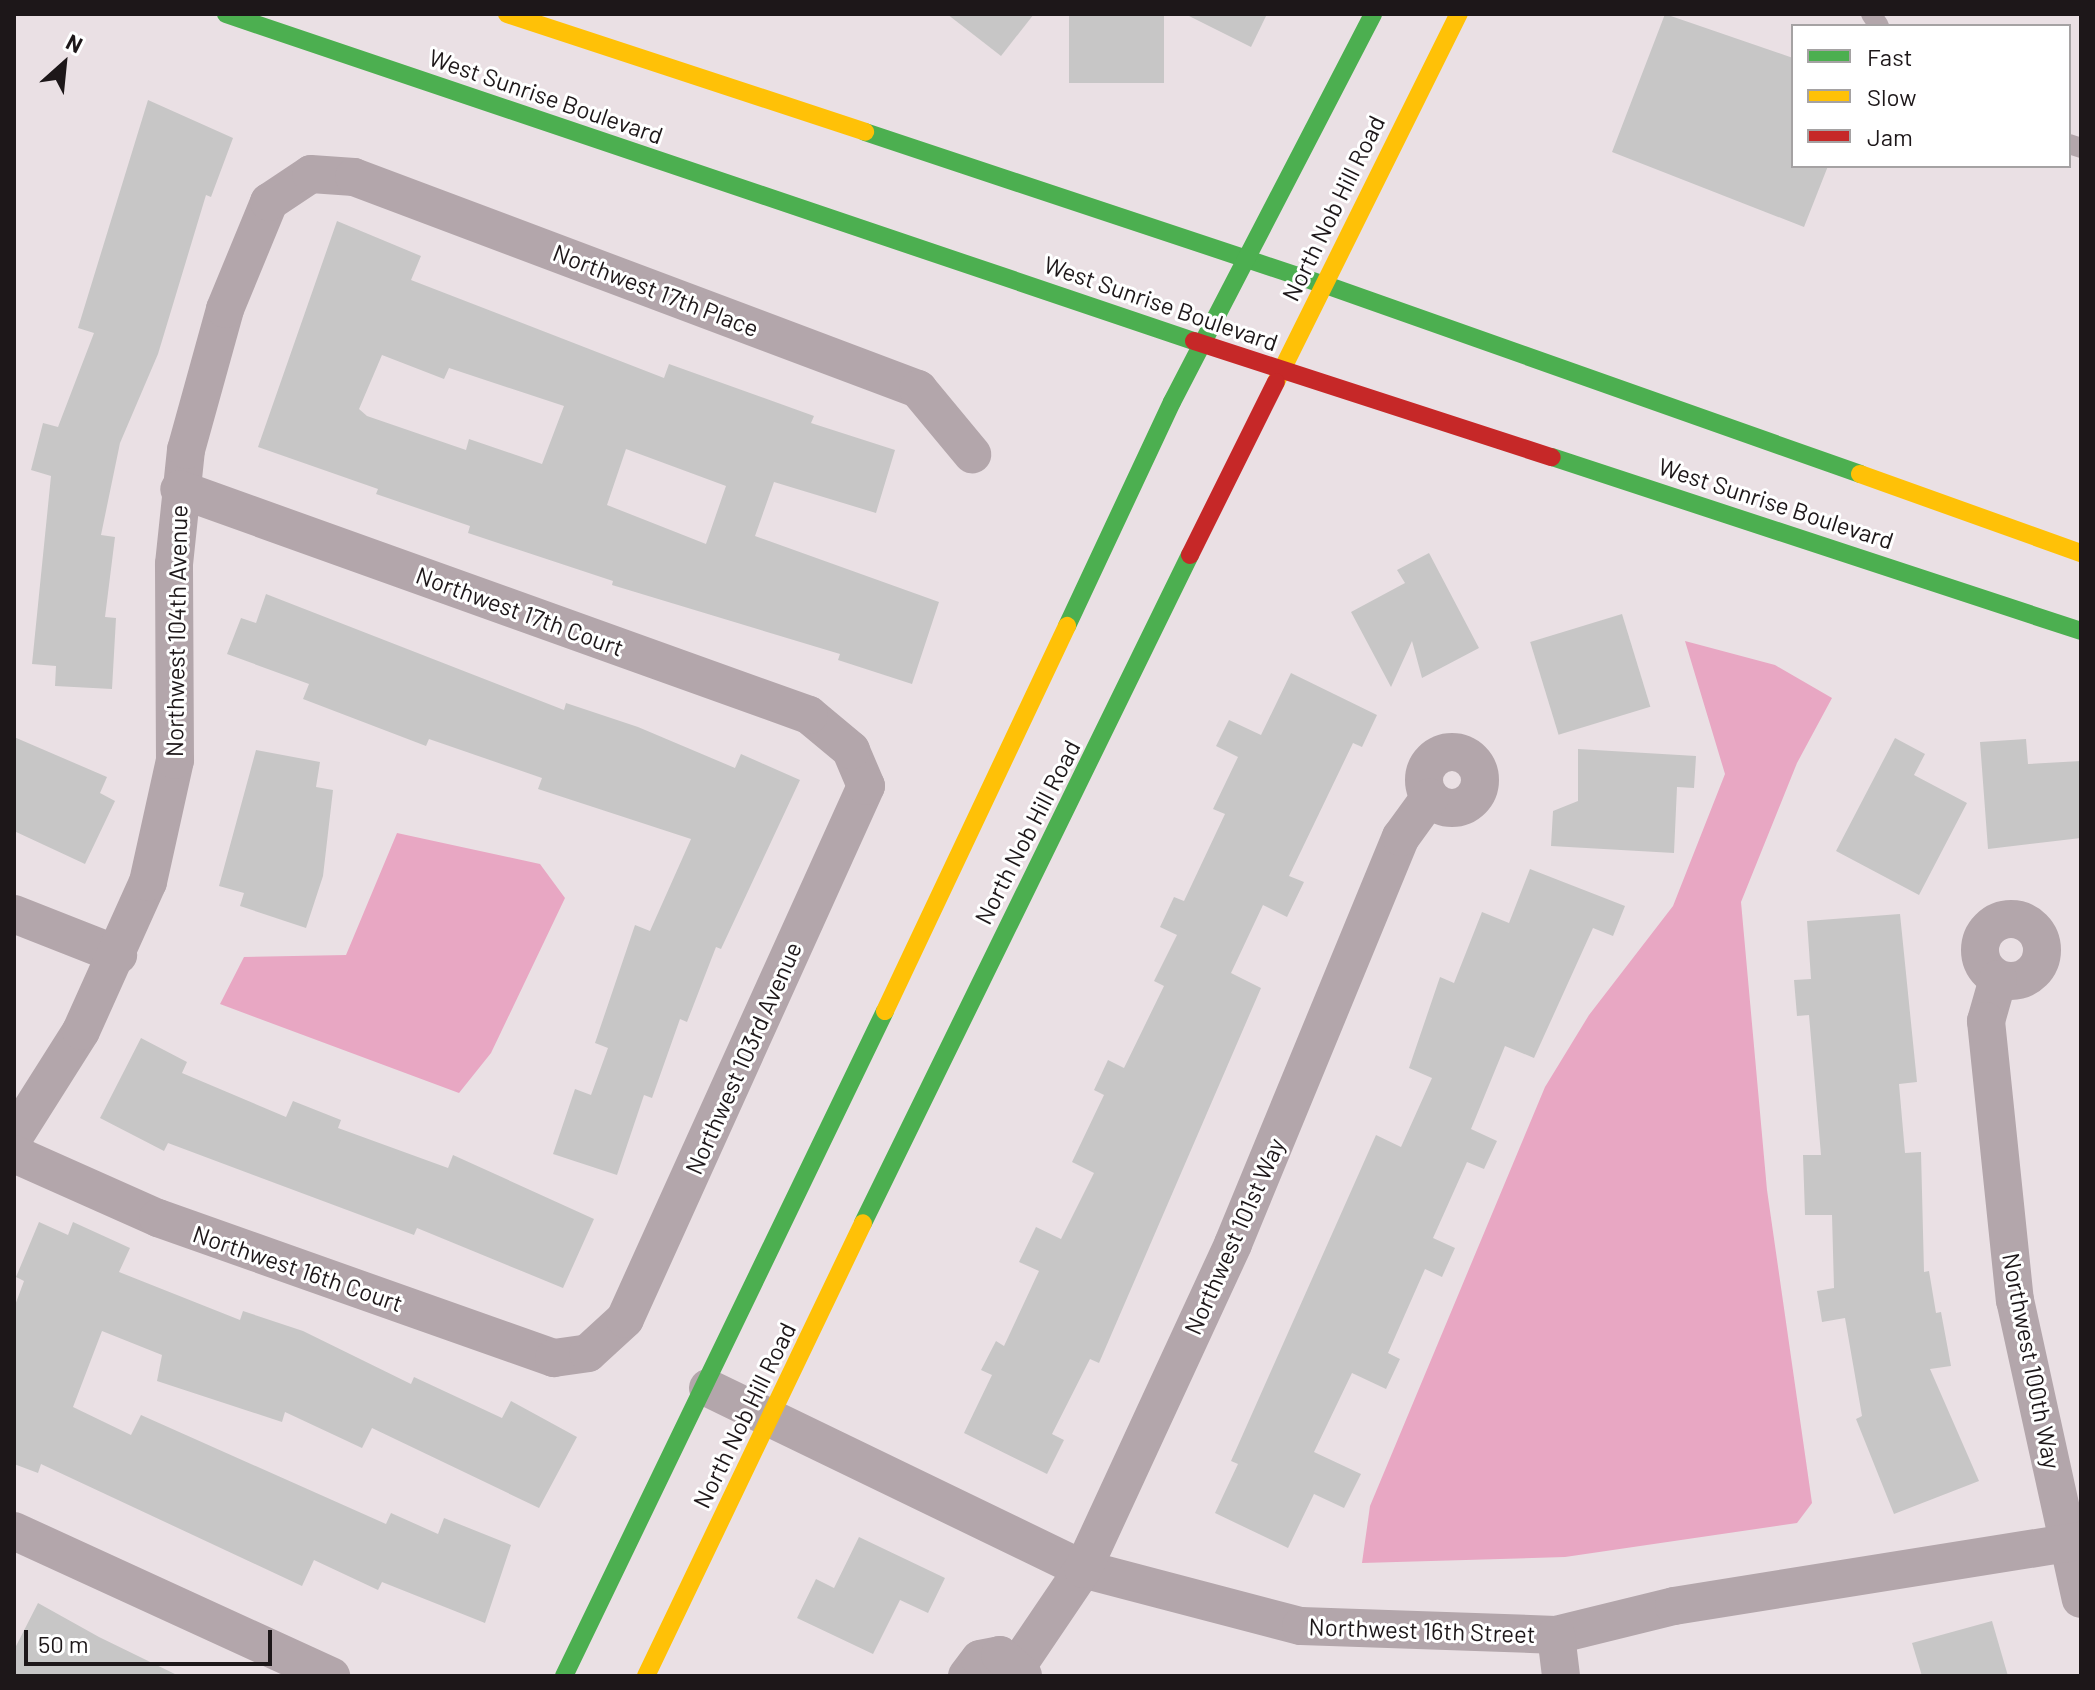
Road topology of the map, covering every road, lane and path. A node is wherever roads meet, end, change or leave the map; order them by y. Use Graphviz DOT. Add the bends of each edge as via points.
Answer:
graph roads {
  1 [pos="226,14"];
  2 [pos="507,14"];
  3 [pos="1373,14"];
  4 [pos="1459,14"];
  5 [pos="311,174"];
  6 [pos="1246,259"];
  7 [pos="1323,284"];
  8 [pos="1204,341"];
  9 [pos="1282,371"];
  10 [pos="972,454"];
  11 [pos="179,489"];
  12 [pos="2081,553"];
  13 [pos="2081,631"];
  14 [pos="851,750"];
  15 [pos="1430,797"];
  16 [pos="14,914"];
  17 [pos="118,955"];
  18 [pos="1998,979"];
  19 [pos="14,1137"];
  20 [pos="14,1154"];
  21 [pos="588,1353"];
  22 [pos="708,1388"];
  23 [pos="769,1417"];
  24 [pos="14,1531"];
  25 [pos="2075,1542"];
  26 [pos="1083,1569"];
  27 [pos="2081,1599"];
  28 [pos="1556,1635"];
  29 [pos="1020,1670"];
  30 [pos="331,1676"];
  31 [pos="564,1676"];
  32 [pos="646,1676"];
  33 [pos="967,1676"];
  34 [pos="1561,1676"];
  1 -- 8 [label="main road, West Sunrise Boulevard"];
  2 -- 6 [label="main road"];
  3 -- 6 [label="main road, North Nob Hill Road"];
  4 -- 7 [label="main road, North Nob Hill Road"];
  5 -- 10 [label="street, Northwest 17th Place" via="354,177 918,389"];
  5 -- 11 [label="street, Northwest 104th Avenue" via="269,202 225,309"];
  6 -- 7 [label="main road"];
  6 -- 8 [label="main road, North Nob Hill Road"];
  7 -- 9 [label="main road, North Nob Hill Road"];
  7 -- 12 [label="main road"];
  8 -- 9 [label="main road, West Sunrise Boulevard"];
  8 -- 22 [label="main road, North Nob Hill Road"];
  9 -- 13 [label="main road, West Sunrise Boulevard" via="1927,576"];
  9 -- 23 [label="main road, North Nob Hill Road"];
  11 -- 14 [label="street, Northwest 17th Court" via="809,715"];
  11 -- 17 [label="street, Northwest 104th Avenue" via="175,760 148,882"];
  14 -- 21 [label="street, Northwest 103rd Avenue" via="866,786 625,1319"];
  15 -- 26 [label="street, Northwest 101st Way" via="1401,837 1233,1244"];
  16 -- 17 [label="street"];
  17 -- 19 [label="street, Northwest 104th Avenue" via="81,1031"];
  18 -- 25 [label="street, Northwest 100th Way" via="1986,1021 2015,1300"];
  20 -- 21 [label="street, Northwest 16th Court" via="158,1218 554,1358"];
  22 -- 23 [label="street, Northwest 16th Street"];
  22 -- 31 [label="main road, North Nob Hill Road"];
  23 -- 26 [label="street, Northwest 16th Street"];
  23 -- 32 [label="main road, North Nob Hill Road"];
  24 -- 30 [label="street"];
  25 -- 27 [label="street, Northwest 100th Way"];
  25 -- 28 [label="street, Northwest 16th Street" via="1674,1606"];
  26 -- 28 [label="street, Northwest 16th Street" via="1301,1626"];
  26 -- 29 [label="street, Northwest 101st Way"];
  28 -- 34 [label="street"];
  29 -- 33 [label="street, Northwest 101st Way" via="990,1655"];
}
